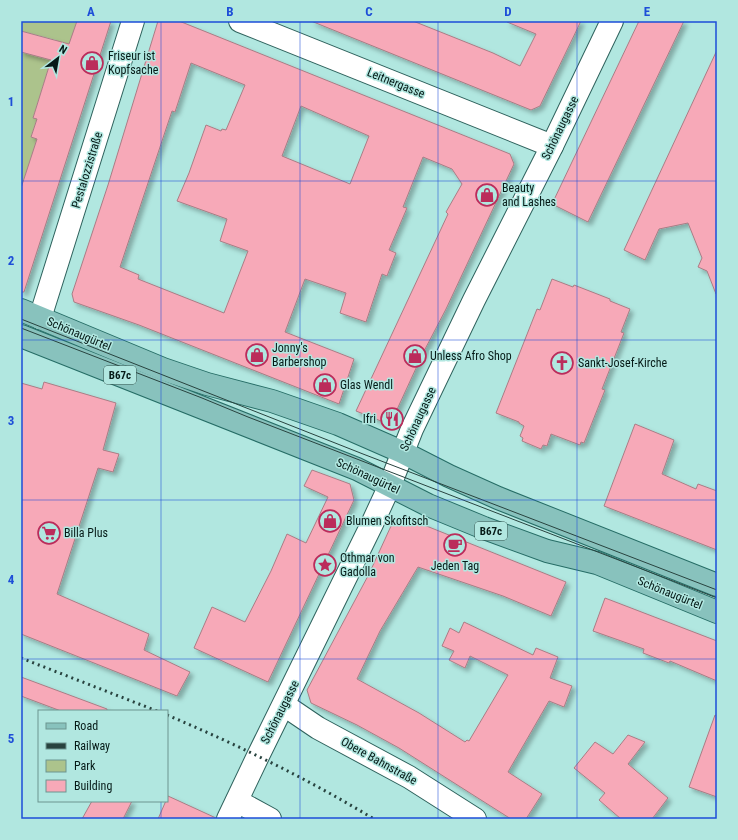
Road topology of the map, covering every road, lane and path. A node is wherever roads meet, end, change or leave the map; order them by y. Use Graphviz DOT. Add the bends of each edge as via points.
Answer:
graph roads {
  1 [pos="133,21"];
  2 [pos="240,21"];
  3 [pos="612,21"];
  4 [pos="552,146"];
  5 [pos="30,314"];
  6 [pos="21,336"];
  7 [pos="402,452"];
  8 [pos="390,485"];
  9 [pos="717,585"];
  10 [pos="717,612"];
  11 [pos="284,705"];
  12 [pos="232,810"];
  13 [pos="270,819"];
  14 [pos="475,819"];
  1 -- 5 [label="street, Pestalozzistraße"];
  2 -- 4 [label="street, Leitnergasse"];
  3 -- 4 [label="street, Schönaugasse"];
  4 -- 7 [label="street, Schönaugasse" via="474,300"];
  5 -- 7 [label="main road, Schönaugürtel / B67c" via="163,369 299,410"];
  6 -- 8 [label="main road, Schönaugürtel / B67c" via="349,466"];
  7 -- 8 [label="street, Schönaugasse"];
  7 -- 9 [label="main road, Schönaugürtel / B67c" via="498,498"];
  8 -- 10 [label="main road, Schönaugürtel / B67c" via="428,505 484,528 547,551 597,563"];
  8 -- 11 [label="street, Schönaugasse"];
  11 -- 12 [label="street, Schönaugasse"];
  11 -- 14 [label="street, Obere Bahnstraße" via="318,728 409,777"];
  12 -- 13 [label="street"];
}
